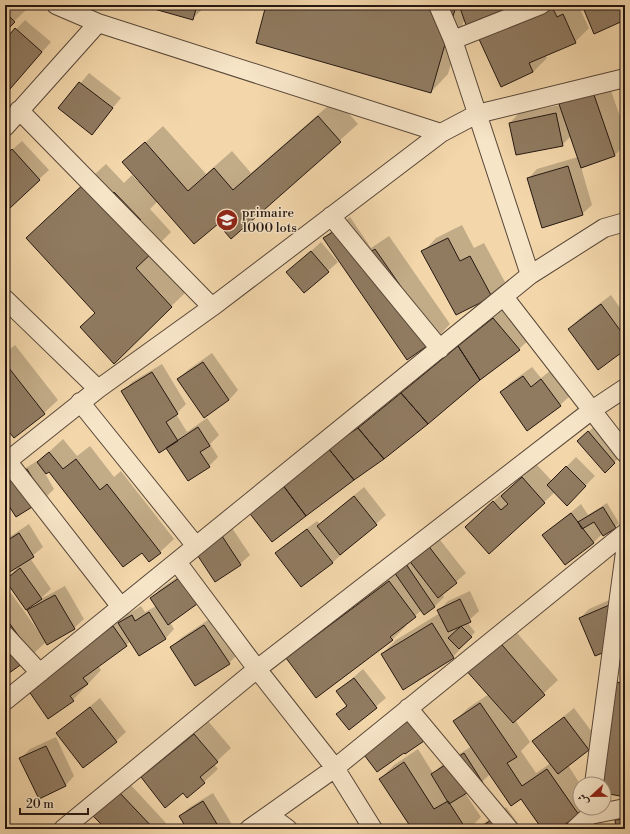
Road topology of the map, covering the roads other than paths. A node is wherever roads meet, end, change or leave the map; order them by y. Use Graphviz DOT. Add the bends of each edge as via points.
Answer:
graph roads {
  1 [pos="56,5"];
  2 [pos="438,5"];
  3 [pos="542,5"];
  4 [pos="98,23"];
  5 [pos="453,40"];
  6 [pos="625,78"];
  7 [pos="19,110"];
  8 [pos="477,114"];
  9 [pos="5,127"];
  10 [pos="441,133"];
  11 [pos="331,216"];
  12 [pos="625,222"];
  13 [pos="530,275"];
  14 [pos="504,297"];
  15 [pos="5,299"];
  16 [pos="212,308"];
  17 [pos="440,349"];
  18 [pos="625,388"];
  19 [pos="98,389"];
  20 [pos="80,402"];
  21 [pos="592,410"];
  22 [pos="625,453"];
  23 [pos="6,460"];
  24 [pos="625,533"];
  25 [pos="196,546"];
  26 [pos="625,552"];
  27 [pos="177,562"];
  28 [pos="121,607"];
  29 [pos="5,635"];
  30 [pos="257,668"];
  31 [pos="40,673"];
  32 [pos="5,701"];
  33 [pos="408,708"];
  34 [pos="335,768"];
  35 [pos="595,776"];
  36 [pos="625,808"];
  37 [pos="269,815"];
  38 [pos="591,817"];
  39 [pos="63,829"];
  40 [pos="249,829"];
  41 [pos="288,829"];
  42 [pos="373,829"];
  43 [pos="509,829"];
  44 [pos="575,829"];
  1 -- 4 [label="street"];
  2 -- 5 [label="street"];
  3 -- 5 [label="street"];
  4 -- 7 [label="street"];
  4 -- 10 [label="street"];
  5 -- 8 [label="street"];
  6 -- 8 [label="street"];
  7 -- 9 [label="street"];
  7 -- 16 [label="street"];
  8 -- 10 [label="street"];
  8 -- 13 [label="street"];
  10 -- 11 [label="street"];
  11 -- 16 [label="street"];
  11 -- 17 [label="street"];
  12 -- 13 [label="street" via="604,228"];
  13 -- 14 [label="street"];
  14 -- 17 [label="street"];
  14 -- 21 [label="street"];
  15 -- 19 [label="street"];
  16 -- 19 [label="street"];
  17 -- 25 [label="street"];
  18 -- 21 [label="street"];
  19 -- 20 [label="street"];
  20 -- 23 [label="street"];
  20 -- 25 [label="street"];
  21 -- 22 [label="street"];
  21 -- 30 [label="street"];
  23 -- 28 [label="street"];
  24 -- 33 [label="street"];
  25 -- 27 [label="street"];
  26 -- 35 [label="street"];
  27 -- 28 [label="street"];
  27 -- 30 [label="street"];
  28 -- 31 [label="street"];
  29 -- 31 [label="street"];
  30 -- 34 [label="street"];
  30 -- 39 [label="street"];
  31 -- 32 [label="street"];
  33 -- 34 [label="street"];
  33 -- 43 [label="street"];
  34 -- 37 [label="street"];
  34 -- 42 [label="street"];
  36 -- 38 [label="street"];
  37 -- 40 [label="street"];
  37 -- 41 [label="street"];
  38 -- 44 [label="street"];
}
